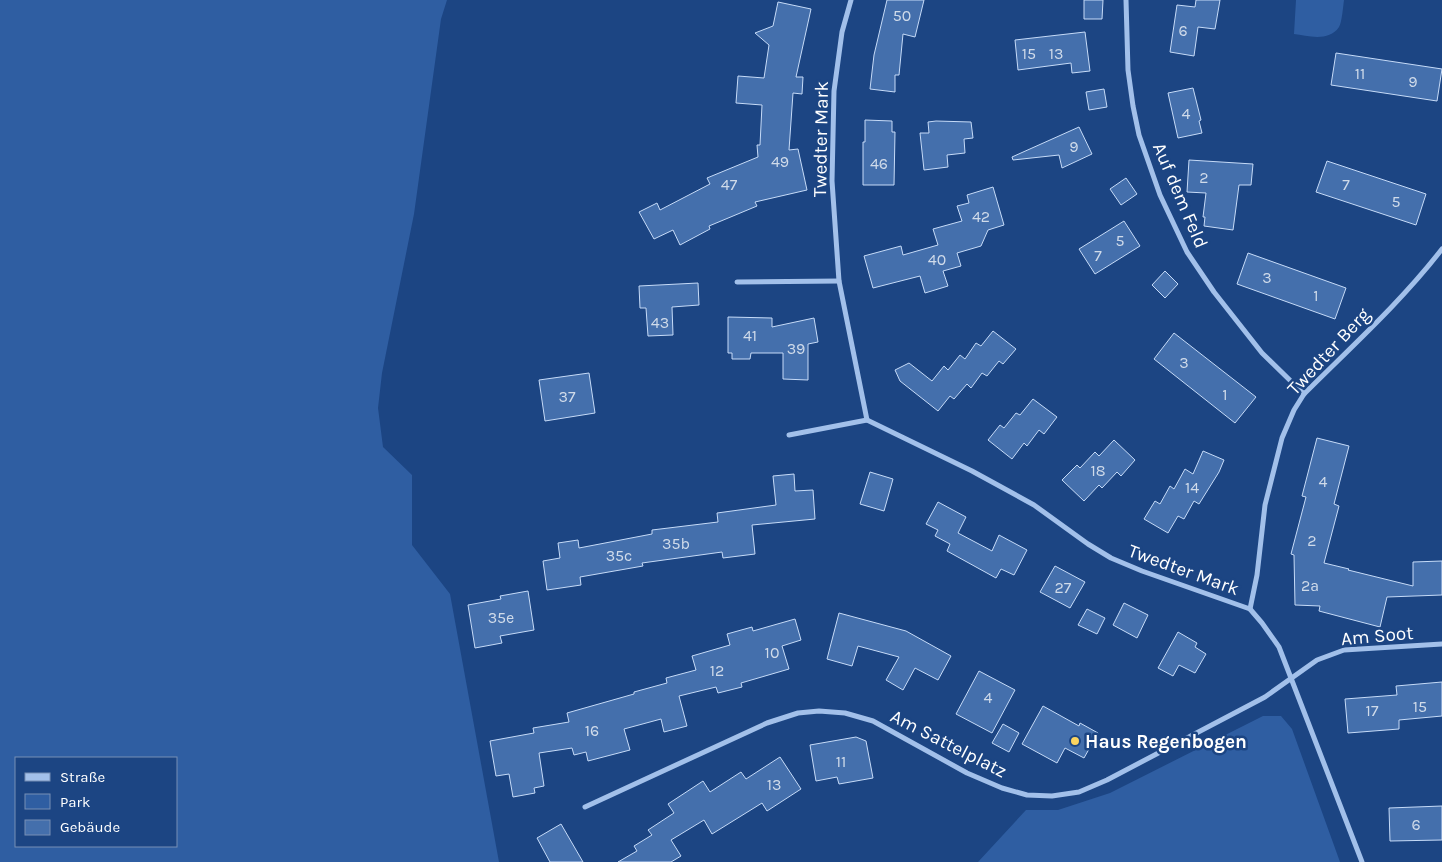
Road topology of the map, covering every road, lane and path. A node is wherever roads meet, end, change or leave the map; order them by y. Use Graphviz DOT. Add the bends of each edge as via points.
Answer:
graph roads {
  1 [pos="851,0"];
  2 [pos="1126,0"];
  3 [pos="1442,249"];
  4 [pos="839,281"];
  5 [pos="737,282"];
  6 [pos="1304,394"];
  7 [pos="867,420"];
  8 [pos="789,435"];
  9 [pos="1250,609"];
  10 [pos="1442,644"];
  11 [pos="1292,678"];
  12 [pos="585,807"];
  13 [pos="1362,862"];
  1 -- 4 [label="street, Twedter Mark" via="842,32 834,91 832,181"];
  2 -- 6 [label="street, Auf dem Feld" via="1128,70 1133,106 1139,136 1160,195 1187,252 1214,292 1262,353"];
  3 -- 6 [label="street, Twedter Berg" via="1398,299"];
  4 -- 5 [label="street"];
  4 -- 7 [label="street, Twedter Mark"];
  6 -- 9 [label="street, Twedter Berg" via="1282,438 1265,505"];
  7 -- 8 [label="street"];
  7 -- 9 [label="street, Twedter Mark" via="972,471 1034,506 1111,558"];
  9 -- 11 [label="street, Twedter Mark" via="1280,647"];
  10 -- 11 [label="street, Am Soot" via="1344,650 1317,660"];
  11 -- 12 [label="street, Am Sattelplatz" via="1265,697 1079,792 1027,795 1002,788 873,721 845,713 819,711 798,713 767,723"];
  11 -- 13 [label="street, Twedter Mark"];
}
